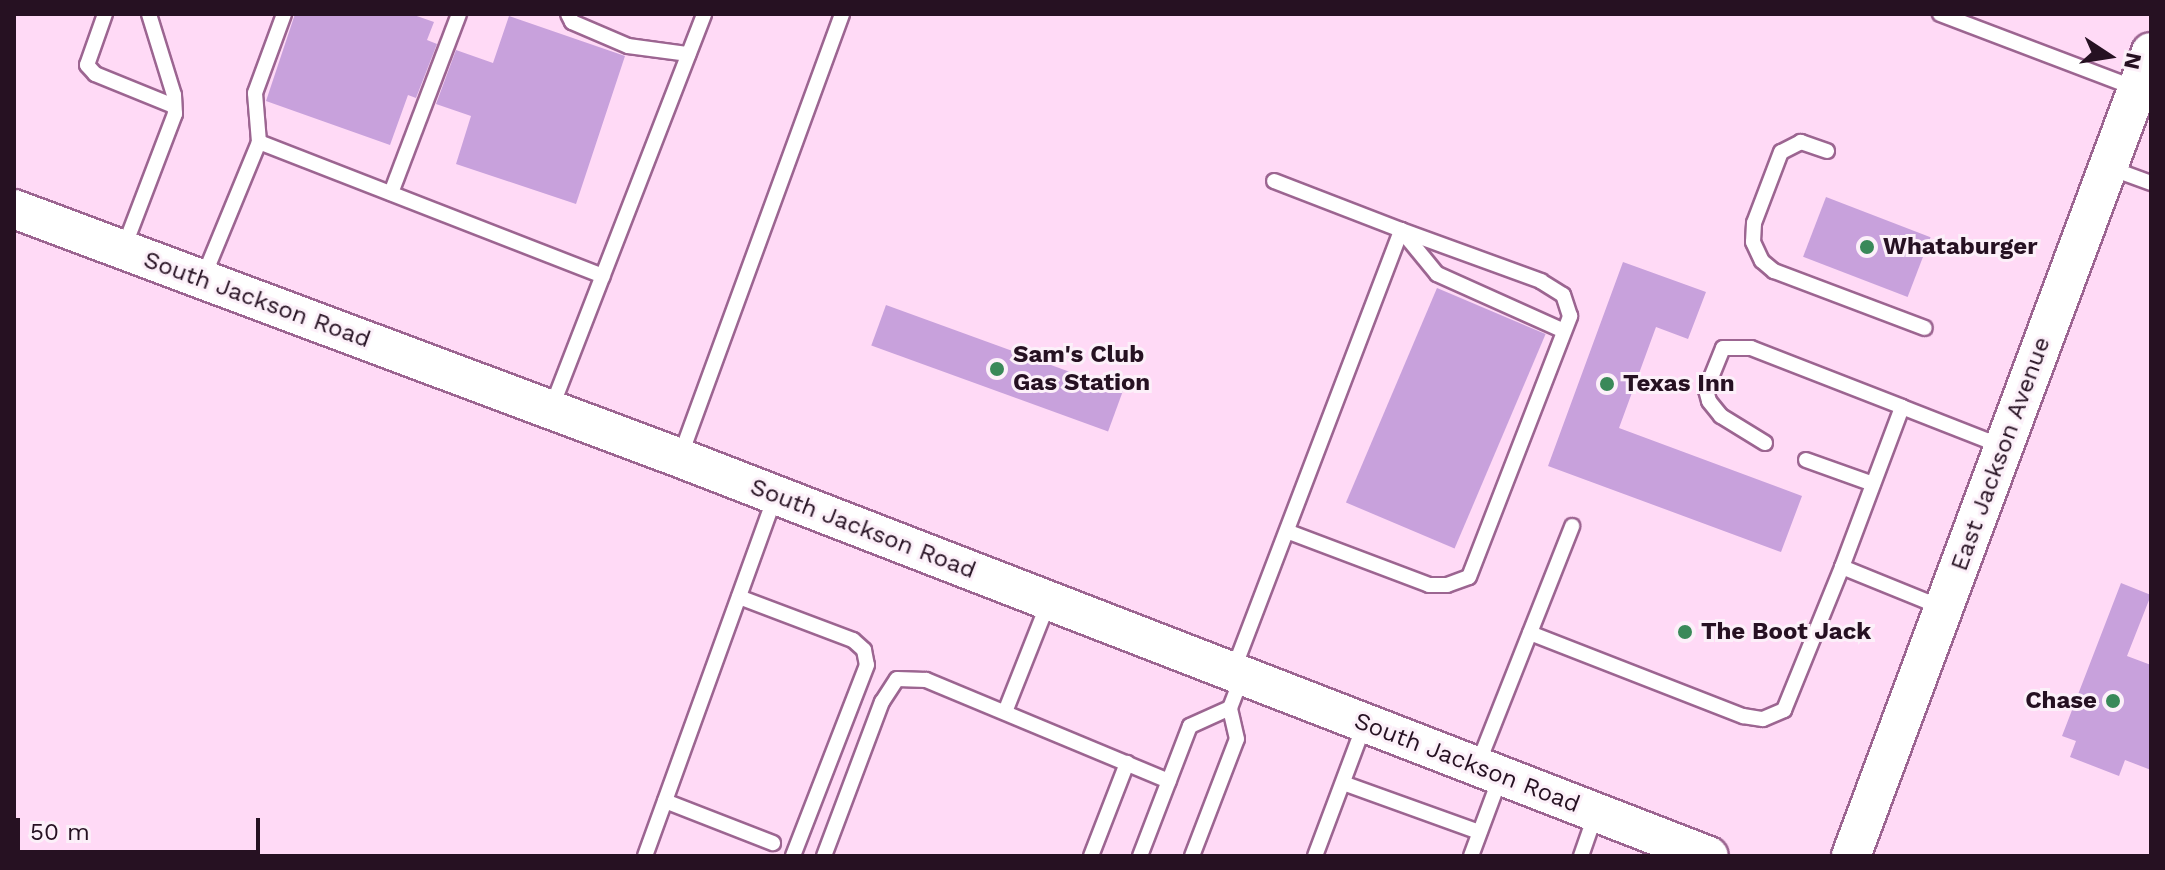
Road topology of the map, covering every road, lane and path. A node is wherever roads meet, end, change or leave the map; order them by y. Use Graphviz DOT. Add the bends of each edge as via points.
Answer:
graph roads {
  1 [pos="105,14"];
  2 [pos="149,14"];
  3 [pos="284,14"];
  4 [pos="459,14"];
  5 [pos="568,14"];
  6 [pos="704,14"];
  7 [pos="842,14"];
  8 [pos="1940,14"];
  9 [pos="1987,14"];
  10 [pos="1981,30"];
  11 [pos="2151,52"];
  12 [pos="688,54"];
  13 [pos="2137,89"];
  14 [pos="174,106"];
  15 [pos="259,142"];
  16 [pos="1827,151"];
  17 [pos="2108,167"];
  18 [pos="1274,181"];
  19 [pos="2151,183"];
  20 [pos="391,193"];
  21 [pos="14,209"];
  22 [pos="1401,230"];
  23 [pos="123,250"];
  24 [pos="603,276"];
  25 [pos="203,279"];
  26 [pos="1925,328"];
  27 [pos="1564,331"];
  28 [pos="1902,407"];
  29 [pos="551,409"];
  30 [pos="1765,443"];
  31 [pos="2004,447"];
  32 [pos="680,458"];
  33 [pos="1806,460"];
  34 [pos="1873,484"];
  35 [pos="776,495"];
  36 [pos="1572,526"];
  37 [pos="1289,532"];
  38 [pos="1842,567"];
  39 [pos="739,597"];
  40 [pos="1049,601"];
  41 [pos="1944,608"];
  42 [pos="1530,633"];
  43 [pos="1235,685"];
  44 [pos="1005,712"];
  45 [pos="1366,723"];
  46 [pos="1127,763"];
  47 [pos="1489,771"];
  48 [pos="1169,781"];
  49 [pos="1343,783"];
  50 [pos="665,801"];
  51 [pos="1596,813"];
  52 [pos="1479,832"];
  53 [pos="773,843"];
  54 [pos="1669,849"];
  55 [pos="1471,854"];
  56 [pos="645,856"];
  57 [pos="793,856"];
  58 [pos="824,856"];
  59 [pos="1091,856"];
  60 [pos="1140,856"];
  61 [pos="1192,856"];
  62 [pos="1315,856"];
  63 [pos="1581,856"];
  64 [pos="1709,856"];
  65 [pos="1851,856"];
  1 -- 14 [label="lane" via="87,65 95,74"];
  2 -- 14 [label="lane"];
  3 -- 15 [label="lane" via="255,93"];
  4 -- 20 [label="lane"];
  5 -- 12 [label="lane" via="572,22 628,46"];
  6 -- 12 [label="lane"];
  7 -- 32 [label="lane"];
  8 -- 10 [label="lane"];
  9 -- 10 [label="lane"];
  10 -- 13 [label="lane"];
  11 -- 13 [label="main road, East Jackson Avenue"];
  12 -- 24 [label="lane"];
  13 -- 17 [label="main road, East Jackson Avenue"];
  14 -- 23 [label="lane"];
  15 -- 20 [label="lane"];
  15 -- 25 [label="lane"];
  16 -- 26 [label="lane" via="1801,142 1781,152 1754,223 1753,242 1762,261 1774,271"];
  17 -- 19 [label="lane"];
  17 -- 31 [label="main road, East Jackson Avenue"];
  18 -- 22 [label="lane"];
  20 -- 24 [label="lane"];
  21 -- 23 [label="main road, South Jackson Road"];
  22 -- 27 [label="lane" via="1437,274"];
  22 -- 27 [label="lane" via="1541,281 1563,295 1570,316"];
  22 -- 37 [label="lane"];
  23 -- 25 [label="main road, South Jackson Road"];
  24 -- 29 [label="lane"];
  25 -- 29 [label="main road, South Jackson Road"];
  27 -- 37 [label="lane" via="1469,577 1429,585"];
  28 -- 30 [label="lane" via="1751,348 1723,348 1706,390 1709,401 1721,416"];
  28 -- 31 [label="lane"];
  28 -- 34 [label="lane"];
  29 -- 32 [label="main road, South Jackson Road"];
  31 -- 41 [label="main road, East Jackson Avenue"];
  32 -- 35 [label="main road, South Jackson Road"];
  33 -- 34 [label="lane"];
  34 -- 38 [label="lane"];
  35 -- 39 [label="lane"];
  35 -- 40 [label="main road, South Jackson Road"];
  36 -- 42 [label="lane"];
  37 -- 43 [label="lane"];
  38 -- 41 [label="lane"];
  38 -- 42 [label="lane" via="1784,710 1763,719 1743,716"];
  39 -- 50 [label="lane"];
  39 -- 57 [label="lane" via="853,640 864,650 867,665"];
  40 -- 43 [label="main road, South Jackson Road"];
  40 -- 44 [label="lane"];
  41 -- 65 [label="main road, East Jackson Avenue"];
  42 -- 47 [label="lane"];
  43 -- 45 [label="main road, South Jackson Road"];
  43 -- 48 [label="lane" via="1190,726"];
  43 -- 61 [label="lane" via="1237,739"];
  44 -- 46 [label="lane"];
  44 -- 58 [label="lane" via="926,680 897,679 882,702"];
  45 -- 47 [label="main road, South Jackson Road"];
  45 -- 49 [label="lane"];
  46 -- 48 [label="lane"];
  46 -- 59 [label="lane"];
  47 -- 51 [label="main road, South Jackson Road"];
  47 -- 52 [label="lane"];
  48 -- 60 [label="lane"];
  49 -- 52 [label="lane"];
  49 -- 62 [label="lane"];
  50 -- 53 [label="lane"];
  50 -- 56 [label="lane"];
  51 -- 54 [label="main road, South Jackson Road"];
  51 -- 63 [label="lane"];
  52 -- 55 [label="lane"];
  54 -- 64 [label="main road, South Jackson Road"];
}
